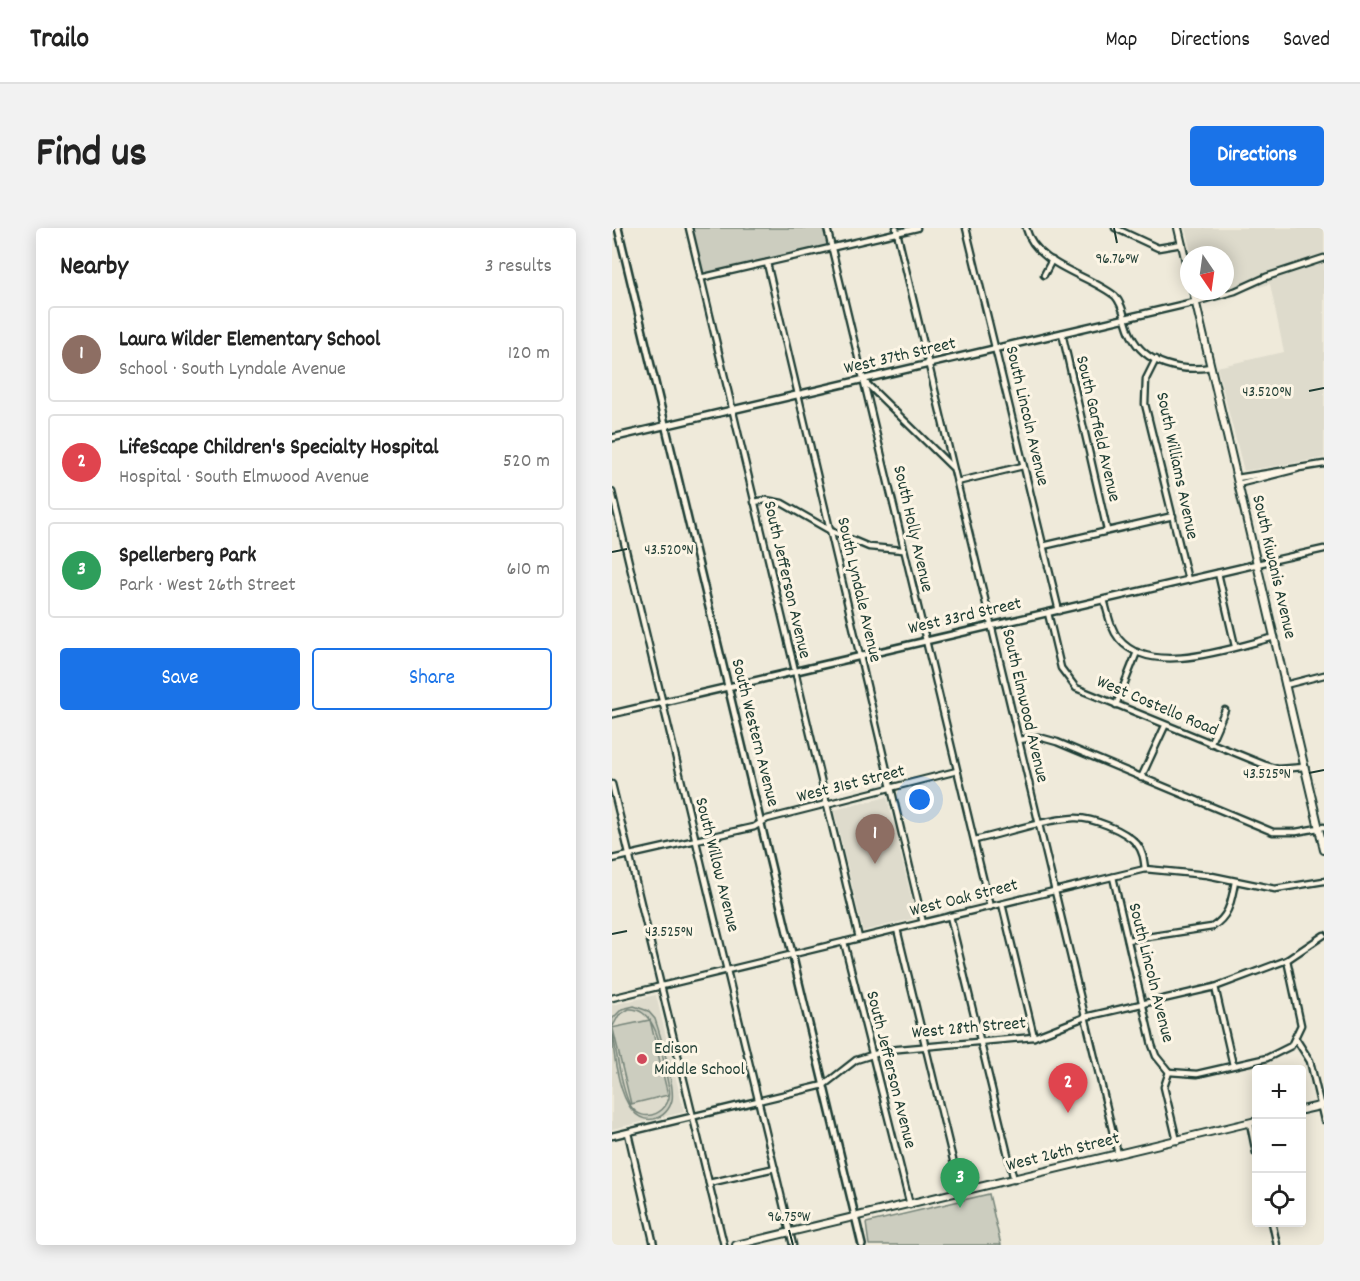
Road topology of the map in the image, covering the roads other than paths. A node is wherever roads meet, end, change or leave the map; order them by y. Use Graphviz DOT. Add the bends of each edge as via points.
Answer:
graph roads {
  1 [pos="618,228"];
  2 [pos="689,228"];
  3 [pos="827,228"];
  4 [pos="917,228"];
  5 [pos="966,228"];
  6 [pos="1026,228"];
  7 [pos="1115,228"];
  8 [pos="1178,228"];
  9 [pos="896,230"];
  10 [pos="1182,244"];
  11 [pos="832,249"];
  12 [pos="1324,258"];
  13 [pos="1053,260"];
  14 [pos="767,263"];
  15 [pos="1044,275"];
  16 [pos="700,278"];
  17 [pos="1195,302"];
  18 [pos="1125,318"];
  19 [pos="1062,333"];
  20 [pos="996,349"];
  21 [pos="1156,359"];
  22 [pos="930,366"];
  23 [pos="1211,367"];
  24 [pos="864,381"];
  25 [pos="799,396"];
  26 [pos="733,410"];
  27 [pos="666,426"];
  28 [pos="612,438"];
  29 [pos="1324,464"];
  30 [pos="1023,466"];
  31 [pos="952,467"];
  32 [pos="1238,481"];
  33 [pos="957,482"];
  34 [pos="612,492"];
  35 [pos="754,502"];
  36 [pos="1173,516"];
  37 [pos="1107,530"];
  38 [pos="831,531"];
  39 [pos="1043,546"];
  40 [pos="1324,549"];
  41 [pos="903,550"];
  42 [pos="1257,564"];
  43 [pos="1218,573"];
  44 [pos="1188,580"];
  45 [pos="1104,600"];
  46 [pos="1059,611"];
  47 [pos="1048,613"];
  48 [pos="991,627"];
  49 [pos="1275,637"];
  50 [pos="926,642"];
  51 [pos="1235,646"];
  52 [pos="1137,652"];
  53 [pos="860,657"];
  54 [pos="794,672"];
  55 [pos="1324,675"];
  56 [pos="1286,685"];
  57 [pos="728,687"];
  58 [pos="663,702"];
  59 [pos="1116,705"];
  60 [pos="1225,710"];
  61 [pos="612,714"];
  62 [pos="1165,726"];
  63 [pos="1019,740"];
  64 [pos="1210,744"];
  65 [pos="1305,767"];
  66 [pos="957,771"];
  67 [pos="1142,778"];
  68 [pos="612,784"];
  69 [pos="891,789"];
  70 [pos="826,805"];
  71 [pos="761,823"];
  72 [pos="1038,825"];
  73 [pos="1322,828"];
  74 [pos="975,840"];
  75 [pos="696,841"];
  76 [pos="1324,850"];
  77 [pos="629,855"];
  78 [pos="612,859"];
  79 [pos="1145,869"];
  80 [pos="1113,877"];
  81 [pos="1324,881"];
  82 [pos="1235,882"];
  83 [pos="1053,891"];
  84 [pos="1002,904"];
  85 [pos="990,907"];
  86 [pos="950,916"];
  87 [pos="923,923"];
  88 [pos="897,929"];
  89 [pos="1324,934"];
  90 [pos="859,938"];
  91 [pos="1128,940"];
  92 [pos="844,942"];
  93 [pos="793,954"];
  94 [pos="1287,960"];
  95 [pos="728,970"];
  96 [pos="662,986"];
  97 [pos="1215,987"];
  98 [pos="612,998"];
  99 [pos="1143,1003"];
  100 [pos="1085,1017"];
  101 [pos="1034,1037"];
  102 [pos="1296,1039"];
  103 [pos="981,1042"];
  104 [pos="926,1047"];
  105 [pos="873,1054"];
  106 [pos="1233,1065"];
  107 [pos="1168,1072"];
  108 [pos="824,1085"];
  109 [pos="759,1101"];
  110 [pos="1323,1105"];
  111 [pos="1306,1109"];
  112 [pos="693,1117"];
  113 [pos="1324,1120"];
  114 [pos="1252,1122"];
  115 [pos="628,1133"];
  116 [pos="612,1136"];
  117 [pos="1177,1141"];
  118 [pos="1118,1154"];
  119 [pos="774,1168"];
  120 [pos="1014,1180"];
  121 [pos="709,1183"];
  122 [pos="961,1193"];
  123 [pos="910,1205"];
  124 [pos="855,1218"];
  125 [pos="1273,1227"];
  126 [pos="790,1233"];
  127 [pos="654,1245"];
  128 [pos="724,1245"];
  129 [pos="736,1245"];
  130 [pos="793,1245"];
  131 [pos="862,1245"];
  132 [pos="1277,1245"];
  1 -- 27 [label="street, South Western Avenue"];
  2 -- 16 [label="street, South Jefferson Avenue"];
  3 -- 11 [label="street, South Holly Avenue"];
  4 -- 9 [label="street"];
  5 -- 20 [label="street, South Lincoln Avenue"];
  6 -- 13 [label="street" via="1037,248"];
  7 -- 10 [label="street" via="1158,248"];
  8 -- 10 [label="main road"];
  9 -- 11 [label="street"];
  9 -- 22 [label="street, South Elmwood Avenue"];
  11 -- 14 [label="street"];
  11 -- 24 [label="street, South Holly Avenue"];
  12 -- 17 [label="street"];
  13 -- 15 [label="street"];
  13 -- 18 [label="street" via="1111,292 1122,306"];
  14 -- 16 [label="street"];
  14 -- 25 [label="street, South Lyndale Avenue"];
  16 -- 26 [label="street, South Jefferson Avenue"];
  17 -- 18 [label="street, West 37th Street"];
  17 -- 23 [label="main road, South Kiwanis Avenue"];
  18 -- 19 [label="street, West 37th Street"];
  18 -- 21 [label="street" via="1136,344"];
  19 -- 20 [label="street, West 37th Street"];
  19 -- 37 [label="street, South Garfield Avenue"];
  20 -- 22 [label="street, West 37th Street"];
  20 -- 30 [label="street, South Lincoln Avenue"];
  21 -- 23 [label="street" via="1182,370"];
  21 -- 36 [label="street, South Williams Avenue" via="1146,379 1145,404"];
  22 -- 24 [label="street, West 37th Street"];
  22 -- 31 [label="street, South Elmwood Avenue"];
  23 -- 32 [label="main road, South Kiwanis Avenue"];
  24 -- 25 [label="street, West 37th Street"];
  24 -- 31 [label="street"];
  24 -- 41 [label="street, South Holly Avenue"];
  25 -- 26 [label="street, West 37th Street"];
  25 -- 38 [label="street, South Lyndale Avenue"];
  26 -- 27 [label="street, West 37th Street"];
  26 -- 35 [label="street, South Jefferson Avenue"];
  27 -- 28 [label="street, West 37th Street"];
  27 -- 57 [label="street, South Western Avenue"];
  29 -- 32 [label="street" via="1269,471"];
  30 -- 33 [label="street"];
  30 -- 39 [label="street, South Lincoln Avenue"];
  31 -- 33 [label="street, South Elmwood Avenue"];
  32 -- 42 [label="main road, South Kiwanis Avenue"];
  33 -- 48 [label="street, South Elmwood Avenue"];
  34 -- 58 [label="street, South Willow Avenue"];
  35 -- 38 [label="street" via="782,503"];
  35 -- 54 [label="street, South Jefferson Avenue"];
  36 -- 37 [label="street"];
  36 -- 44 [label="street, South Williams Avenue"];
  37 -- 39 [label="street"];
  38 -- 41 [label="street" via="869,547"];
  38 -- 53 [label="street, South Lyndale Avenue"];
  39 -- 46 [label="street, South Lincoln Avenue"];
  40 -- 42 [label="street, West 33rd Street"];
  41 -- 50 [label="street, South Holly Avenue"];
  42 -- 43 [label="street, West 33rd Street"];
  42 -- 49 [label="main road, South Kiwanis Avenue"];
  43 -- 44 [label="street, West 33rd Street"];
  43 -- 51 [label="street"];
  44 -- 45 [label="street, West 33rd Street"];
  45 -- 46 [label="street, West 33rd Street"];
  45 -- 52 [label="street" via="1114,632 1123,644"];
  46 -- 47 [label="street, West 33rd Street"];
  47 -- 48 [label="street, West 33rd Street"];
  47 -- 59 [label="street, West Costello Road" via="1064,675 1076,688"];
  48 -- 50 [label="street, West 33rd Street"];
  48 -- 63 [label="street, South Elmwood Avenue"];
  49 -- 51 [label="street"];
  49 -- 56 [label="main road, South Kiwanis Avenue"];
  50 -- 53 [label="street, West 33rd Street"];
  50 -- 66 [label="street, South Holly Avenue"];
  51 -- 52 [label="street" via="1174,659"];
  52 -- 59 [label="street"];
  53 -- 54 [label="street, West 33rd Street"];
  53 -- 69 [label="street, South Lyndale Avenue"];
  54 -- 57 [label="street, West 33rd Street"];
  54 -- 70 [label="street, South Jefferson Avenue"];
  55 -- 56 [label="street"];
  56 -- 65 [label="main road, South Kiwanis Avenue"];
  57 -- 58 [label="street, West 33rd Street"];
  57 -- 71 [label="street, South Western Avenue"];
  58 -- 61 [label="street, West 33rd Street"];
  58 -- 75 [label="street, South Willow Avenue"];
  59 -- 62 [label="street, West Costello Road"];
  60 -- 64 [label="street"];
  62 -- 64 [label="street, West Costello Road"];
  62 -- 67 [label="street"];
  63 -- 67 [label="street" via="1047,738"];
  63 -- 72 [label="street, South Elmwood Avenue"];
  64 -- 65 [label="street, West Costello Road" via="1271,767"];
  65 -- 73 [label="main road, South Kiwanis Avenue"];
  66 -- 69 [label="street, West 31st Street"];
  66 -- 74 [label="street, South Holly Avenue"];
  67 -- 73 [label="street" via="1263,830"];
  68 -- 77 [label="street"];
  69 -- 70 [label="street, West 31st Street"];
  69 -- 87 [label="street, South Lyndale Avenue"];
  70 -- 71 [label="street, West 31st Street"];
  70 -- 90 [label="street, South Jefferson Avenue"];
  71 -- 75 [label="street, West 31st Street"];
  71 -- 93 [label="street, South Western Avenue"];
  72 -- 74 [label="street"];
  72 -- 79 [label="street" via="1075,818 1090,820 1136,842"];
  72 -- 83 [label="street, South Elmwood Avenue"];
  73 -- 76 [label="main road, South Kiwanis Avenue"];
  74 -- 85 [label="street, South Holly Avenue"];
  75 -- 77 [label="street, West 31st Street"];
  75 -- 95 [label="street, South Willow Avenue"];
  77 -- 78 [label="street, West 31st Street"];
  77 -- 96 [label="street"];
  79 -- 80 [label="street, West Oak Street"];
  79 -- 82 [label="street, West Oak Street"];
  80 -- 83 [label="street, West Oak Street"];
  80 -- 91 [label="street, South Lincoln Avenue"];
  81 -- 82 [label="street, West Oak Street" via="1281,889"];
  82 -- 91 [label="street" via="1228,912 1212,927"];
  83 -- 84 [label="street, West Oak Street"];
  83 -- 100 [label="street, South Elmwood Avenue"];
  84 -- 85 [label="street, West Oak Street"];
  84 -- 101 [label="street"];
  85 -- 86 [label="street, West Oak Street"];
  86 -- 87 [label="street, West Oak Street"];
  86 -- 103 [label="street"];
  87 -- 88 [label="street, West Oak Street"];
  88 -- 90 [label="street, West Oak Street"];
  88 -- 104 [label="street"];
  89 -- 94 [label="street, West 28th Street"];
  90 -- 92 [label="street, West Oak Street"];
  91 -- 99 [label="street, South Lincoln Avenue"];
  92 -- 93 [label="street, West Oak Street"];
  92 -- 105 [label="street, South Jefferson Avenue"];
  93 -- 95 [label="street, West Oak Street"];
  93 -- 108 [label="street, South Western Avenue"];
  94 -- 97 [label="street, West 28th Street"];
  94 -- 102 [label="street" via="1301,1025"];
  95 -- 96 [label="street, West Oak Street"];
  95 -- 109 [label="street, South Willow Avenue"];
  96 -- 98 [label="street, West Oak Street"];
  96 -- 112 [label="street"];
  97 -- 99 [label="street, West 28th Street"];
  97 -- 106 [label="street"];
  99 -- 100 [label="street, West 28th Street"];
  99 -- 107 [label="street, South Lincoln Avenue" via="1152,1045"];
  100 -- 101 [label="street, West 28th Street"];
  100 -- 118 [label="street, South Elmwood Avenue"];
  101 -- 103 [label="street, West 28th Street"];
  102 -- 106 [label="street" via="1280,1053"];
  102 -- 110 [label="street" via="1310,1061"];
  103 -- 104 [label="street, West 28th Street"];
  103 -- 120 [label="street"];
  104 -- 105 [label="street, West 28th Street"];
  104 -- 122 [label="street"];
  105 -- 108 [label="street, West 28th Street" via="848,1065"];
  105 -- 123 [label="street, South Jefferson Avenue"];
  106 -- 107 [label="street" via="1185,1075"];
  107 -- 117 [label="street" via="1164,1087"];
  108 -- 109 [label="street, West 28th Street"];
  108 -- 124 [label="street, South Western Avenue"];
  109 -- 112 [label="street, West 28th Street"];
  109 -- 119 [label="street, South Willow Avenue"];
  110 -- 111 [label="main road"];
  110 -- 113 [label="street"];
  112 -- 115 [label="street, West 28th Street"];
  112 -- 121 [label="street"];
  114 -- 117 [label="main road, West 26th Street"];
  115 -- 116 [label="street, West 28th Street"];
  115 -- 127 [label="street"];
  117 -- 118 [label="main road, West 26th Street"];
  118 -- 120 [label="main road, West 26th Street"];
  119 -- 121 [label="street"];
  119 -- 126 [label="street, South Willow Avenue"];
  120 -- 122 [label="main road, West 26th Street"];
  121 -- 128 [label="street"];
  122 -- 123 [label="main road, West 26th Street"];
  123 -- 124 [label="main road, West 26th Street"];
  124 -- 126 [label="main road, West 26th Street"];
  124 -- 131 [label="street, South Western Avenue"];
  125 -- 132 [label="street"];
  126 -- 129 [label="main road, West 26th Street"];
  126 -- 130 [label="street, South Willow Avenue"];
}
